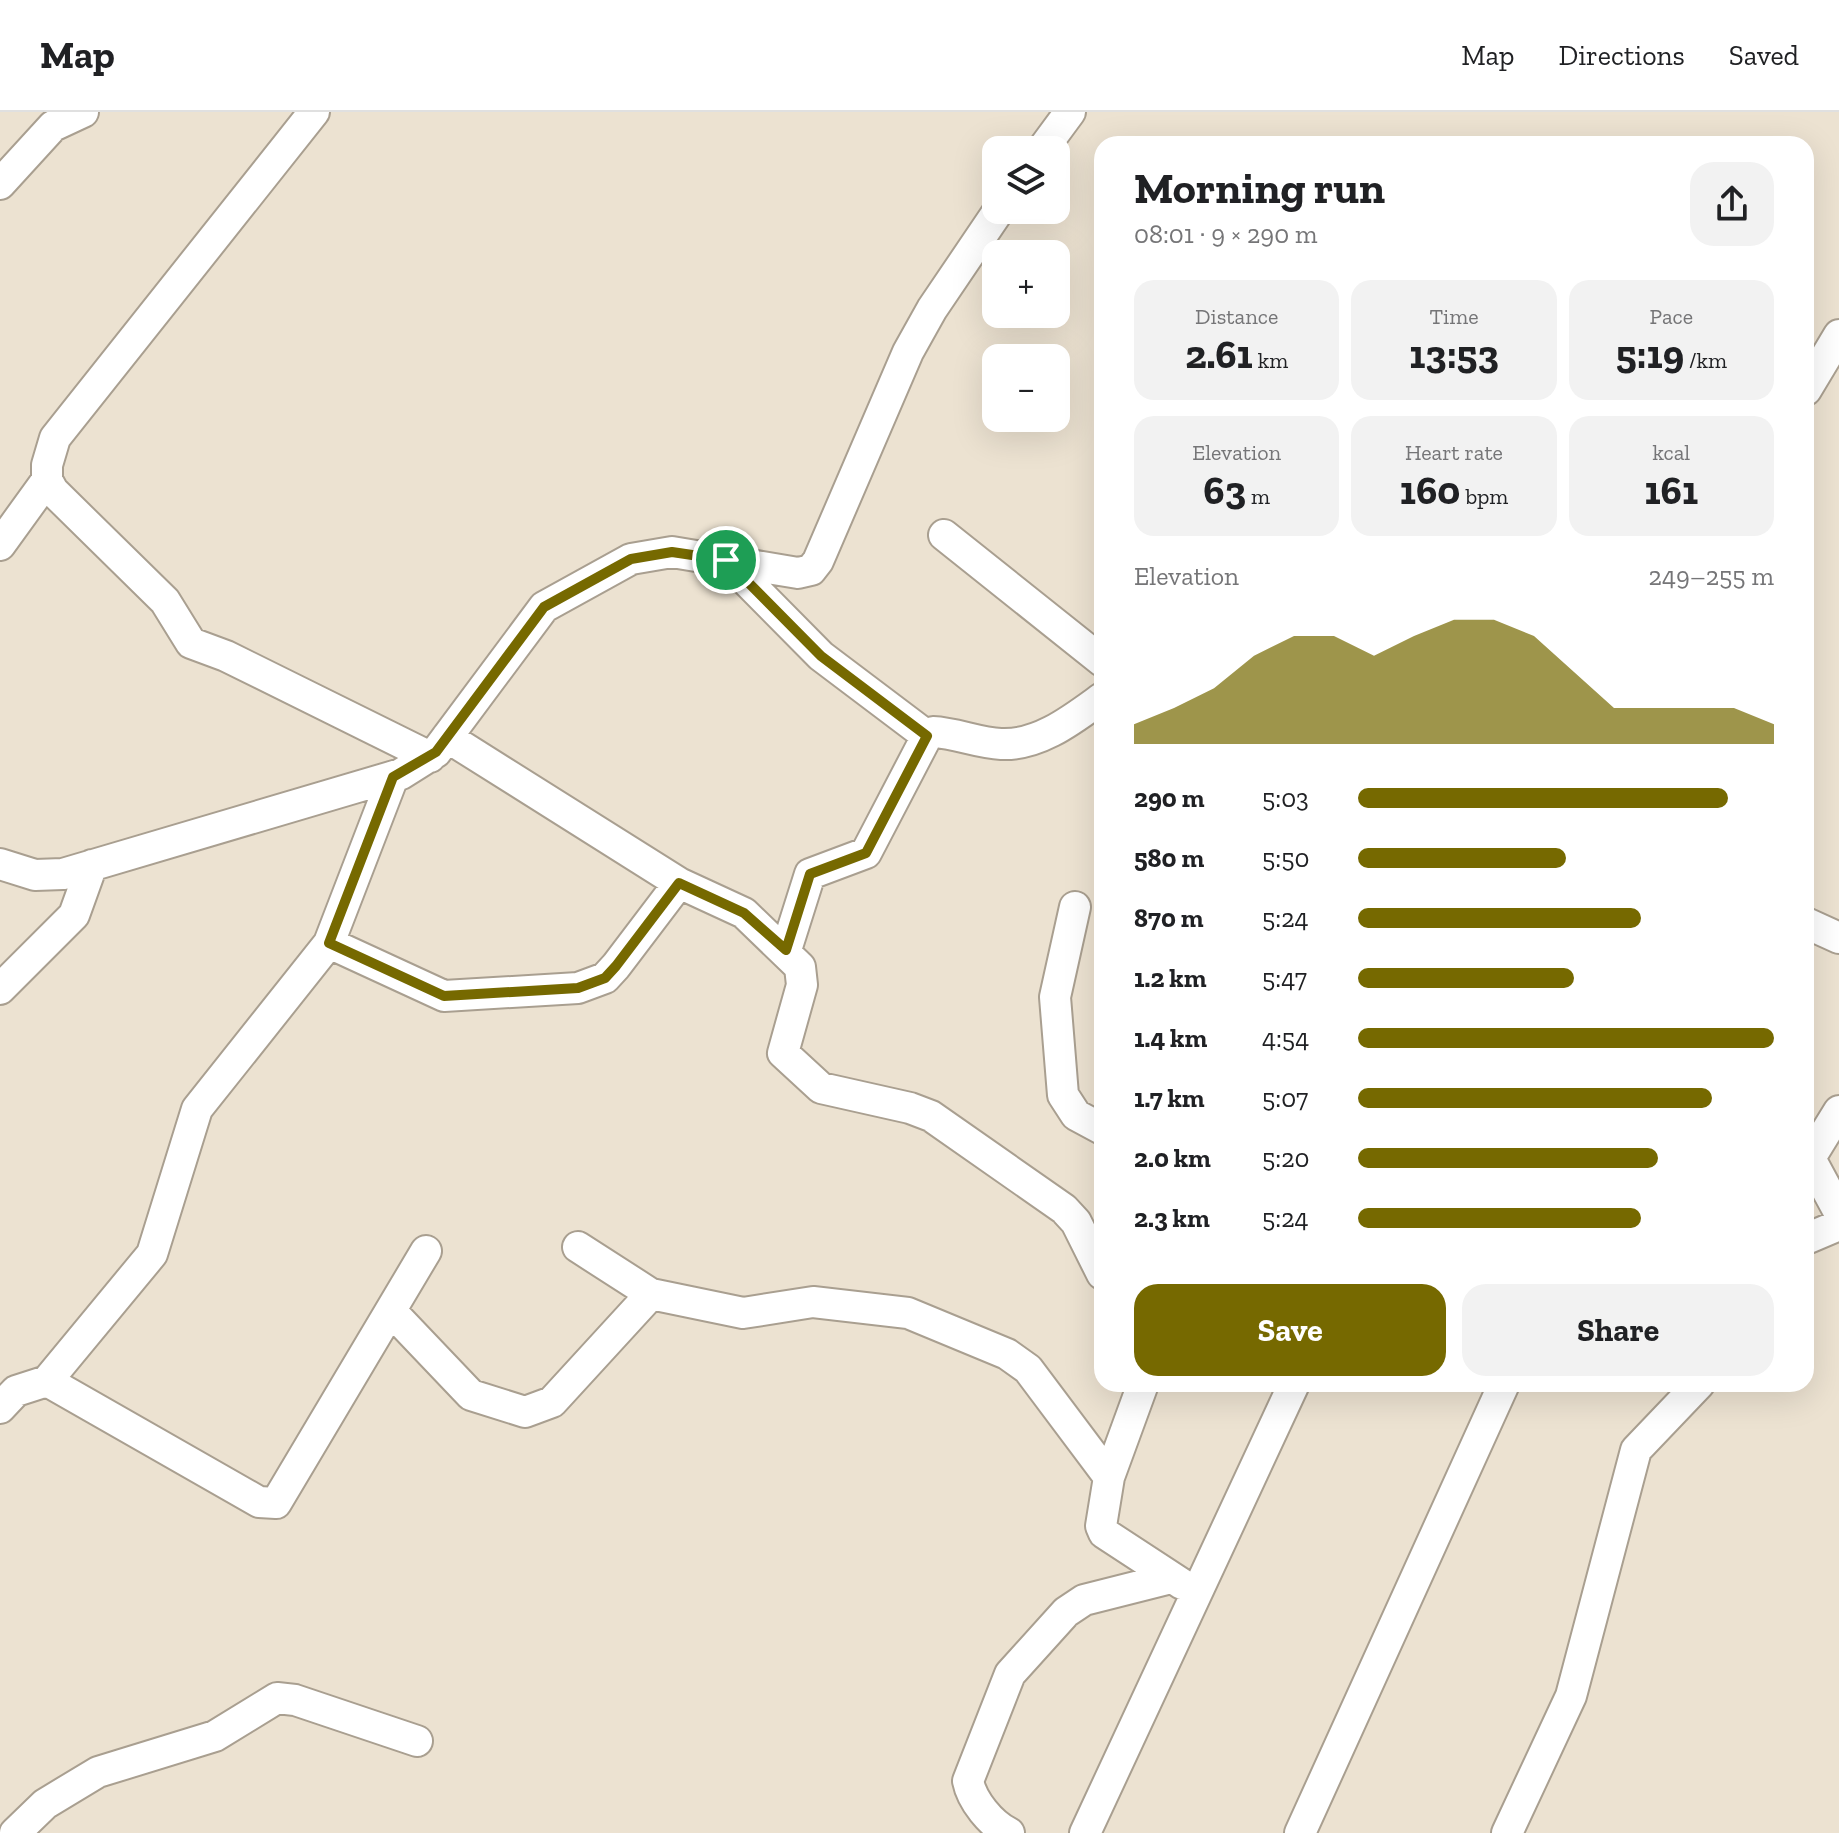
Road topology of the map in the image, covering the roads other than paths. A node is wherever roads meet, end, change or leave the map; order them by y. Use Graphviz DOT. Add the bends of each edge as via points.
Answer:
graph roads {
  1 [pos="83,112"];
  2 [pos="314,112"];
  3 [pos="1070,112"];
  4 [pos="1052,136"];
  5 [pos="0,184"];
  6 [pos="990,224"];
  7 [pos="1839,335"];
  8 [pos="1814,377"];
  9 [pos="47,480"];
  10 [pos="944,535"];
  11 [pos="0,545"];
  12 [pos="726,560"];
  13 [pos="1094,655"];
  14 [pos="1094,704"];
  15 [pos="927,736"];
  16 [pos="439,747"];
  17 [pos="393,777"];
  18 [pos="0,864"];
  19 [pos="92,865"];
  20 [pos="679,883"];
  21 [pos="1075,907"];
  22 [pos="1814,927"];
  23 [pos="1839,938"];
  24 [pos="329,943"];
  25 [pos="786,950"];
  26 [pos="0,989"];
  27 [pos="1839,1111"];
  28 [pos="1094,1125"];
  29 [pos="1814,1146"];
  30 [pos="1814,1165"];
  31 [pos="1839,1212"];
  32 [pos="1839,1225"];
  33 [pos="1814,1236"];
  34 [pos="578,1247"];
  35 [pos="426,1251"];
  36 [pos="1094,1258"];
  37 [pos="651,1294"];
  38 [pos="391,1311"];
  39 [pos="47,1381"];
  40 [pos="1140,1392"];
  41 [pos="1290,1392"];
  42 [pos="1500,1392"];
  43 [pos="1691,1392"];
  44 [pos="0,1408"];
  45 [pos="1109,1477"];
  46 [pos="1184,1585"];
  47 [pos="417,1741"];
  48 [pos="15,1833"];
  49 [pos="1009,1833"];
  50 [pos="1085,1833"];
  51 [pos="1300,1833"];
  52 [pos="1507,1833"];
  1 -- 5 [label="street" via="53,126"];
  2 -- 9 [label="street" via="55,438"];
  3 -- 4 [label="street"];
  6 -- 12 [label="street" via="908,352 811,570 798,573"];
  7 -- 8 [label="street"];
  9 -- 11 [label="street"];
  9 -- 16 [label="street" via="66,506 165,601 191,643"];
  10 -- 13 [label="street"];
  12 -- 15 [label="street" via="821,656"];
  12 -- 16 [label="street" via="645,554 558,597 535,617"];
  14 -- 15 [label="street" via="1063,726 1017,742 998,744 933,732"];
  15 -- 25 [label="street" via="866,853 810,874"];
  16 -- 17 [label="street"];
  16 -- 20 [label="street"];
  17 -- 19 [label="street"];
  17 -- 24 [label="street"];
  18 -- 19 [label="street" via="35,875"];
  19 -- 26 [label="street" via="74,915"];
  20 -- 24 [label="street" via="605,978 578,988 444,996"];
  20 -- 25 [label="street" via="744,913"];
  21 -- 28 [label="street" via="1055,997 1063,1095 1076,1115"];
  22 -- 23 [label="street"];
  24 -- 39 [label="street" via="197,1109 152,1254"];
  25 -- 36 [label="street" via="803,976 784,1045 789,1060 821,1088 931,1116 1064,1209"];
  27 -- 29 [label="street"];
  30 -- 31 [label="street"];
  32 -- 33 [label="street"];
  34 -- 37 [label="street"];
  35 -- 38 [label="street"];
  37 -- 38 [label="street" via="552,1402 525,1412 471,1395"];
  37 -- 45 [label="street" via="743,1313 813,1302 916,1315 1022,1363"];
  38 -- 39 [label="street" via="276,1503 259,1502"];
  39 -- 44 [label="street" via="16,1391"];
  40 -- 45 [label="street"];
  41 -- 46 [label="street"];
  42 -- 51 [label="street"];
  43 -- 52 [label="street" via="1636,1450 1571,1696"];
  45 -- 46 [label="street" via="1100,1518 1104,1533"];
  46 -- 49 [label="street" via="1074,1605 1010,1674 968,1781 970,1792 993,1822"];
  46 -- 50 [label="street"];
  47 -- 48 [label="street" via="277,1698 215,1736 98,1772 36,1811"];
}
